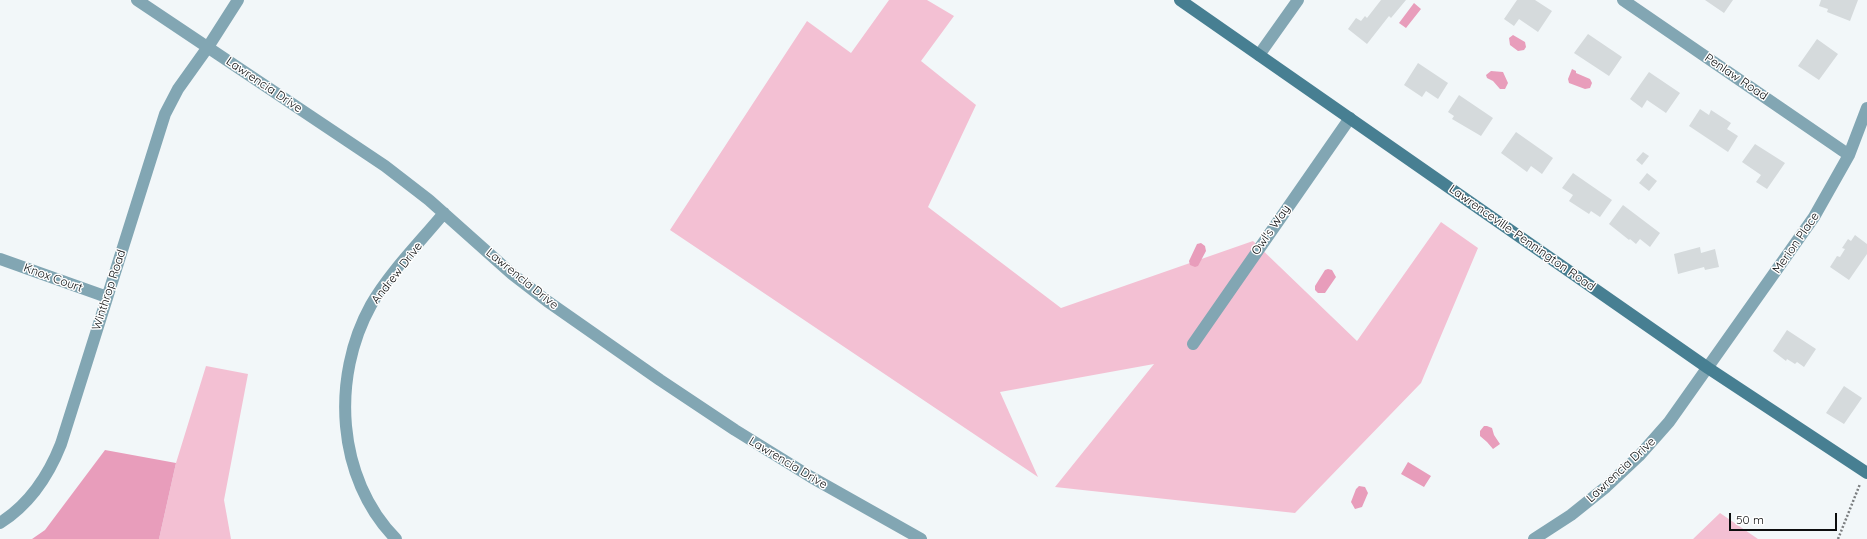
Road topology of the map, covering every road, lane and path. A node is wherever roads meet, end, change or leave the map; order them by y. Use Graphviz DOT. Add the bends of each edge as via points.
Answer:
graph roads {
  1 [pos="137,0"];
  2 [pos="238,0"];
  3 [pos="1180,0"];
  4 [pos="1298,0"];
  5 [pos="1623,0"];
  6 [pos="208,47"];
  7 [pos="1259,55"];
  8 [pos="1867,108"];
  9 [pos="1350,118"];
  10 [pos="1849,155"];
  11 [pos="444,213"];
  12 [pos="0,259"];
  13 [pos="107,297"];
  14 [pos="1193,344"];
  15 [pos="1708,368"];
  16 [pos="1866,472"];
  17 [pos="0,523"];
  18 [pos="396,539"];
  19 [pos="921,539"];
  20 [pos="1534,539"];
  21 [pos="1838,539"];
  1 -- 6 [label="street, Lawrencia Drive"];
  2 -- 6 [label="street, Winthrop Road"];
  3 -- 7 [label="street, Lawrenceville-Pennington Road"];
  4 -- 7 [label="street"];
  5 -- 10 [label="street, Penlaw Road"];
  6 -- 11 [label="street, Lawrencia Drive" via="385,166"];
  6 -- 13 [label="street, Winthrop Road" via="178,89 165,114"];
  7 -- 9 [label="street, Lawrenceville-Pennington Road"];
  8 -- 10 [label="street, Merion Place"];
  9 -- 14 [label="street, Owl's Way"];
  9 -- 15 [label="street, Lawrenceville-Pennington Road"];
  10 -- 15 [label="street, Merion Place" via="1814,217"];
  11 -- 18 [label="street, Andrew Drive" via="371,305 353,348 346,381 344,412 353,464 363,490 377,515"];
  11 -- 19 [label="street, Lawrencia Drive" via="530,288 660,380 734,430 811,477"];
  12 -- 13 [label="street, Knox Court"];
  13 -- 17 [label="street, Winthrop Road" via="52,466 39,488"];
  15 -- 16 [label="street, Lawrenceville-Pennington Road"];
  15 -- 20 [label="street, Lawrencia Drive" via="1669,422 1639,456 1582,506"];
  16 -- 21 [label="path"];
}
